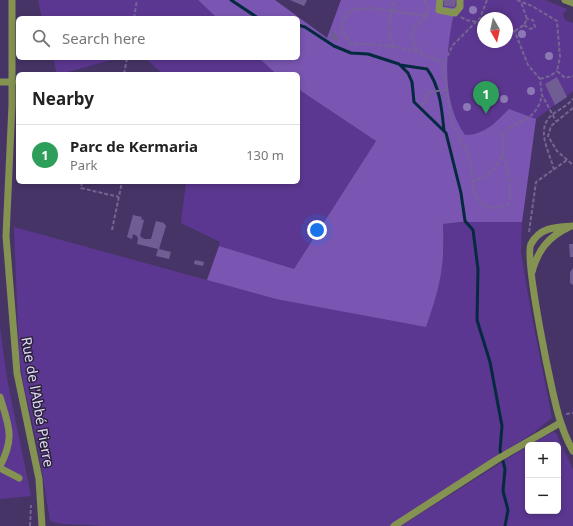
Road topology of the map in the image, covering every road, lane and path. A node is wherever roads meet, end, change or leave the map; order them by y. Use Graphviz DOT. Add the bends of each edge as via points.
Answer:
graph roads {
  1 [pos="12,0"];
  2 [pos="137,0"];
  3 [pos="395,0"];
  4 [pos="425,0"];
  5 [pos="440,0"];
  6 [pos="460,0"];
  7 [pos="487,0"];
  8 [pos="517,0"];
  9 [pos="565,0"];
  10 [pos="521,2"];
  11 [pos="573,3"];
  12 [pos="391,12"];
  13 [pos="458,12"];
  14 [pos="482,12"];
  15 [pos="134,16"];
  16 [pos="427,16"];
  17 [pos="527,19"];
  18 [pos="477,22"];
  19 [pos="524,25"];
  20 [pos="515,32"];
  21 [pos="394,47"];
  22 [pos="417,51"];
  23 [pos="127,60"];
  24 [pos="444,63"];
  25 [pos="557,71"];
  26 [pos="124,72"];
  27 [pos="573,76"];
  28 [pos="540,79"];
  29 [pos="0,82"];
  30 [pos="13,82"];
  31 [pos="446,90"];
  32 [pos="542,95"];
  33 [pos="573,100"];
  34 [pos="420,104"];
  35 [pos="573,108"];
  36 [pos="552,115"];
  37 [pos="556,120"];
  38 [pos="503,154"];
  39 [pos="567,160"];
  40 [pos="573,165"];
  41 [pos="554,170"];
  42 [pos="472,182"];
  43 [pos="82,184"];
  44 [pos="122,184"];
  45 [pos="119,197"];
  46 [pos="572,226"];
  47 [pos="112,230"];
  48 [pos="531,245"];
  49 [pos="532,273"];
  50 [pos="0,397"];
  51 [pos="3,417"];
  52 [pos="560,423"];
  53 [pos="573,451"];
  54 [pos="0,467"];
  55 [pos="19,478"];
  56 [pos="32,500"];
  57 [pos="30,526"];
  58 [pos="42,526"];
  59 [pos="394,526"];
  1 -- 30 [label="street, Rue de l'Abbé Pierre"];
  2 -- 15 [label="path"];
  3 -- 12 [label="path"];
  4 -- 16 [label="path"];
  5 -- 13 [label="street" via="439,10"];
  6 -- 13 [label="street"];
  7 -- 14 [label="path"];
  8 -- 10 [label="path"];
  9 -- 11 [label="street"];
  10 -- 17 [label="path"];
  10 -- 25 [label="path" via="557,21 560,57"];
  12 -- 16 [label="path"];
  12 -- 21 [label="path" via="390,40"];
  12 -- 21 [label="path" via="371,8 351,10 340,26 351,44"];
  13 -- 18 [label="path" via="463,18"];
  16 -- 22 [label="path" via="413,27 411,38"];
  17 -- 19 [label="path"];
  17 -- 19 [label="path" via="533,20 535,27 530,29"];
  18 -- 24 [label="path" via="453,45"];
  19 -- 20 [label="path"];
  20 -- 28 [label="path" via="528,65"];
  21 -- 22 [label="path"];
  22 -- 24 [label="path"];
  23 -- 26 [label="path"];
  24 -- 31 [label="path"];
  25 -- 27 [label="path" via="565,78"];
  25 -- 28 [label="path"];
  28 -- 32 [label="path"];
  29 -- 30 [label="street"];
  30 -- 58 [label="street, Rue de l'Abbé Pierre" via="6,236 14,354 39,479"];
  31 -- 34 [label="path" via="430,92 425,104"];
  31 -- 42 [label="path" via="453,124 470,158"];
  32 -- 36 [label="path"];
  32 -- 38 [label="path" via="535,111 502,135"];
  33 -- 36 [label="path"];
  35 -- 37 [label="path"];
  36 -- 37 [label="path"];
  36 -- 41 [label="path" via="545,122 543,133"];
  37 -- 39 [label="path" via="548,136 554,147"];
  38 -- 42 [label="path" via="492,172"];
  38 -- 42 [label="path" via="511,187 508,204 502,208 485,207 479,202"];
  39 -- 40 [label="path"];
  39 -- 41 [label="path"];
  41 -- 48 [label="path" via="536,182 529,237"];
  43 -- 45 [label="path" via="81,188"];
  44 -- 45 [label="path"];
  45 -- 47 [label="path"];
  46 -- 48 [label="street" via="546,229"];
  46 -- 49 [label="street" via="544,244"];
  48 -- 49 [label="street" via="529,264"];
  49 -- 52 [label="street" via="536,307"];
  50 -- 51 [label="street"];
  51 -- 54 [label="street" via="9,427 10,440"];
  52 -- 53 [label="street"];
  52 -- 59 [label="street" via="496,460"];
  54 -- 55 [label="street"];
  56 -- 57 [label="path"];
}
